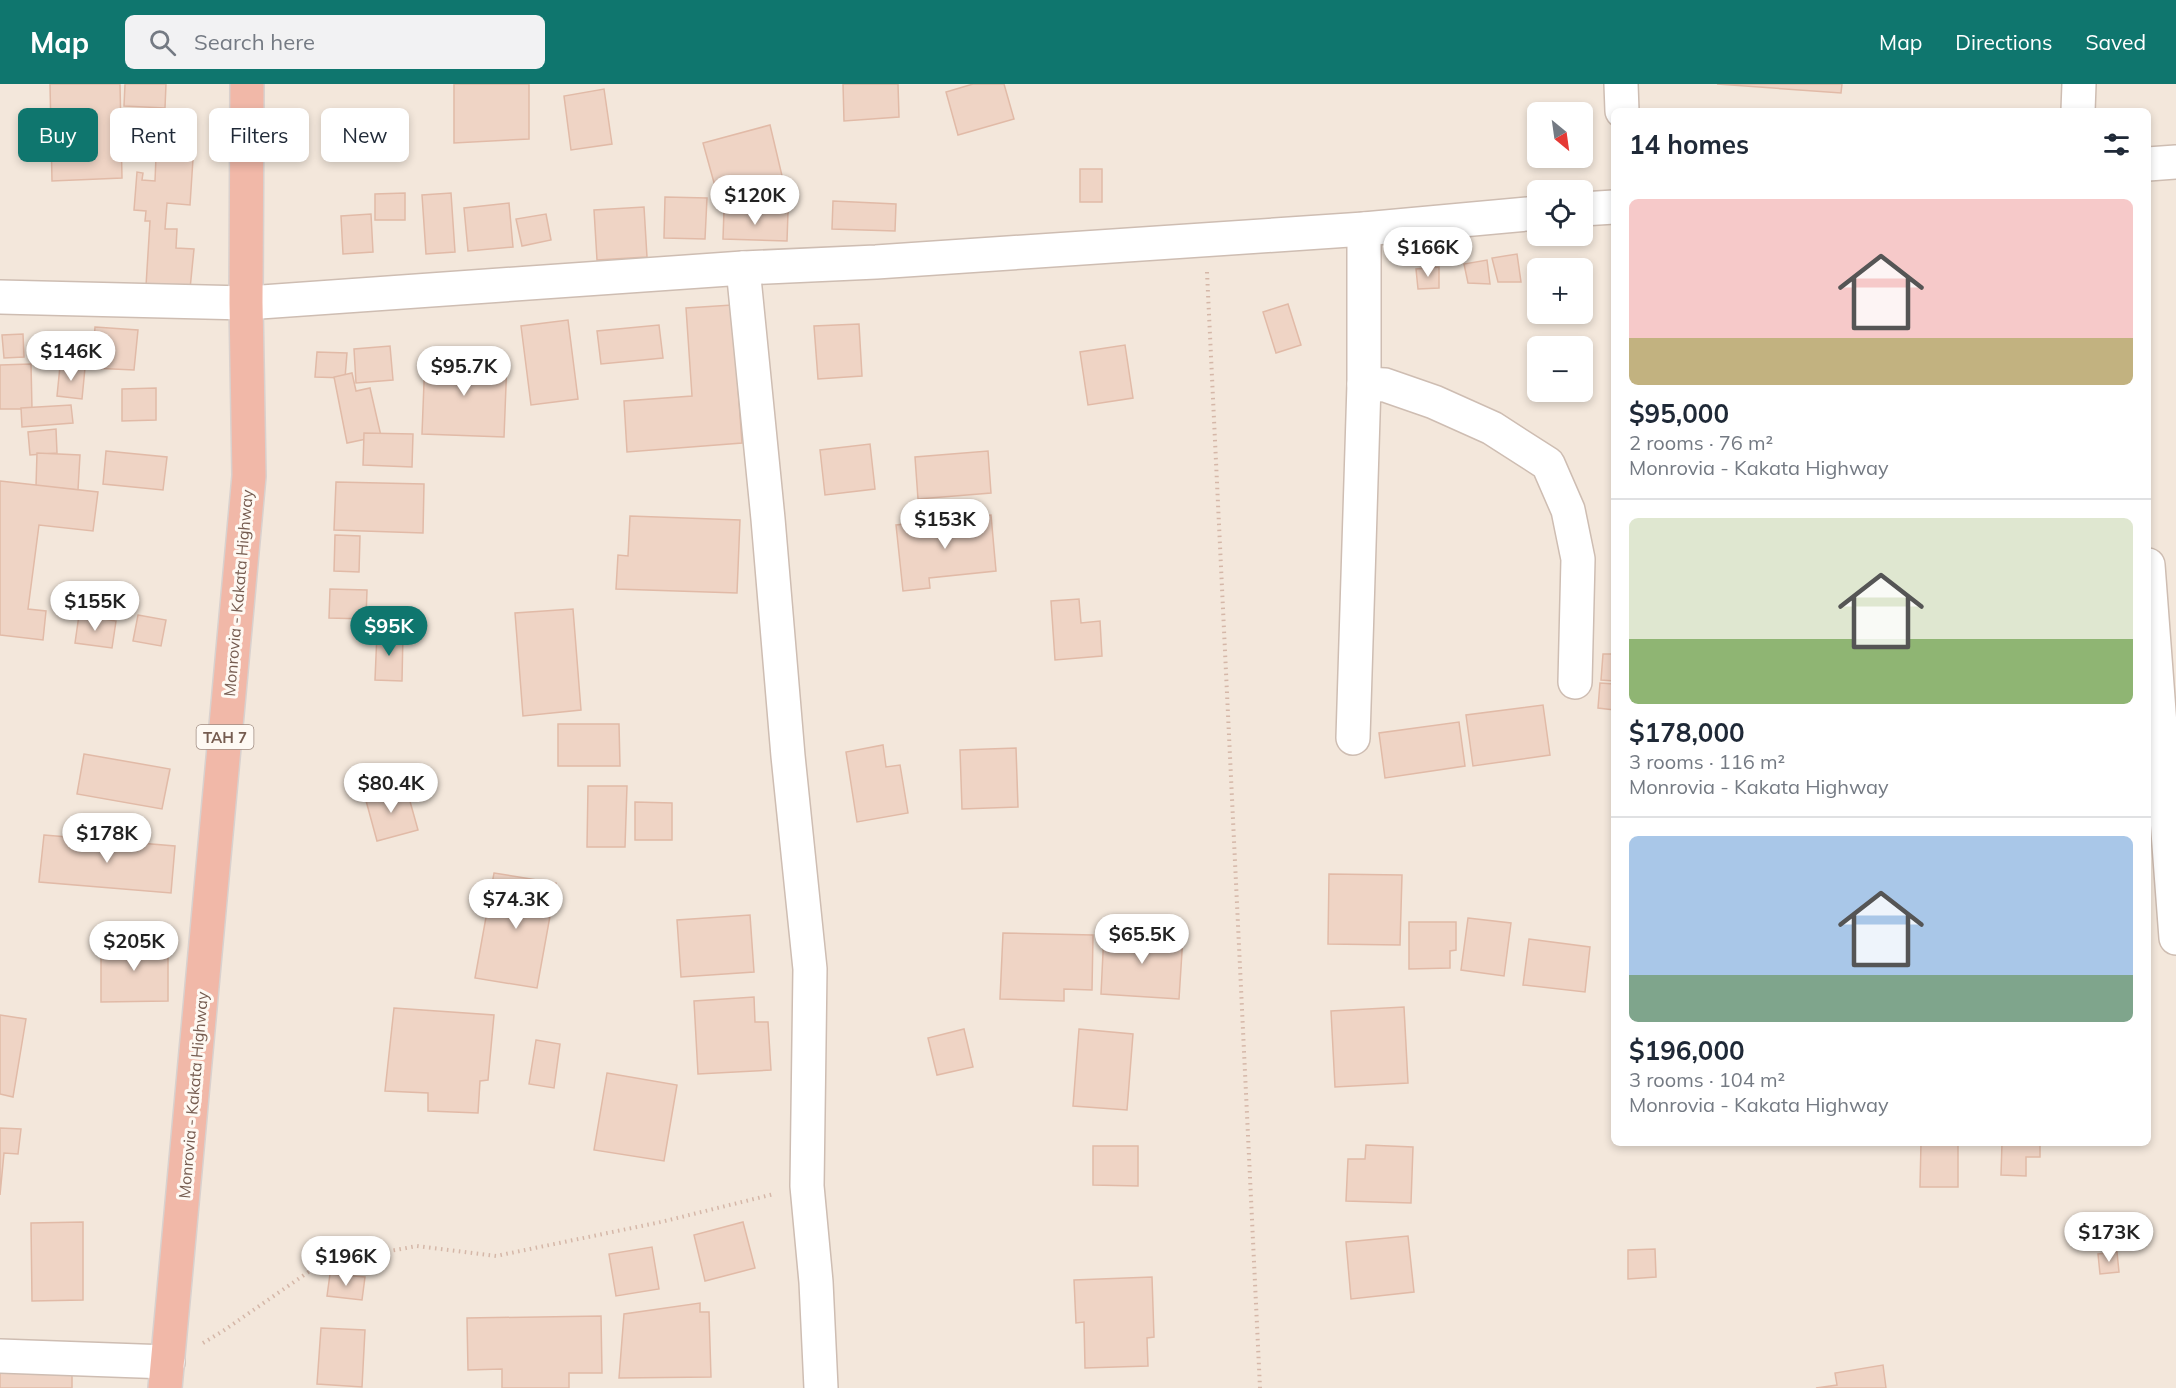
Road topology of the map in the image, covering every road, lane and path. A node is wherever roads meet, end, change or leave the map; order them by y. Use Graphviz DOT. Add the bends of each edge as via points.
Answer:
graph roads {
  1 [pos="247,84"];
  2 [pos="1621,84"];
  3 [pos="2079,84"];
  4 [pos="1622,108"];
  5 [pos="2078,108"];
  6 [pos="2176,162"];
  7 [pos="2151,164"];
  8 [pos="1611,207"];
  9 [pos="1593,208"];
  10 [pos="1527,214"];
  11 [pos="1364,229"];
  12 [pos="1205,238"];
  13 [pos="743,268"];
  14 [pos="0,297"];
  15 [pos="246,303"];
  16 [pos="1364,384"];
  17 [pos="2151,605"];
  18 [pos="1575,682"];
  19 [pos="1353,738"];
  20 [pos="2176,938"];
  21 [pos="807,1186"];
  22 [pos="0,1356"];
  23 [pos="166,1375"];
  24 [pos="821,1388"];
  25 [pos="1260,1388"];
  1 -- 15 [label="highway, Monrovia - Kakata Highway / TAH 7"];
  2 -- 4 [label="street"];
  3 -- 5 [label="street"];
  6 -- 7 [label="street"];
  8 -- 9 [label="street"];
  10 -- 11 [label="street"];
  11 -- 12 [label="street"];
  11 -- 16 [label="street"];
  12 -- 13 [label="street"];
  12 -- 25 [label="path"];
  13 -- 15 [label="street"];
  13 -- 21 [label="street" via="810,969"];
  14 -- 15 [label="street"];
  15 -- 23 [label="highway, Monrovia - Kakata Highway / TAH 7" via="249,476"];
  16 -- 18 [label="street" via="1385,385 1434,402 1492,428 1548,464 1568,510 1578,559"];
  16 -- 19 [label="street"];
  17 -- 20 [label="street"];
  21 -- 23 [label="path" via="661,1222 496,1256 417,1246 320,1264"];
  21 -- 24 [label="street"];
  22 -- 23 [label="street"];
}
